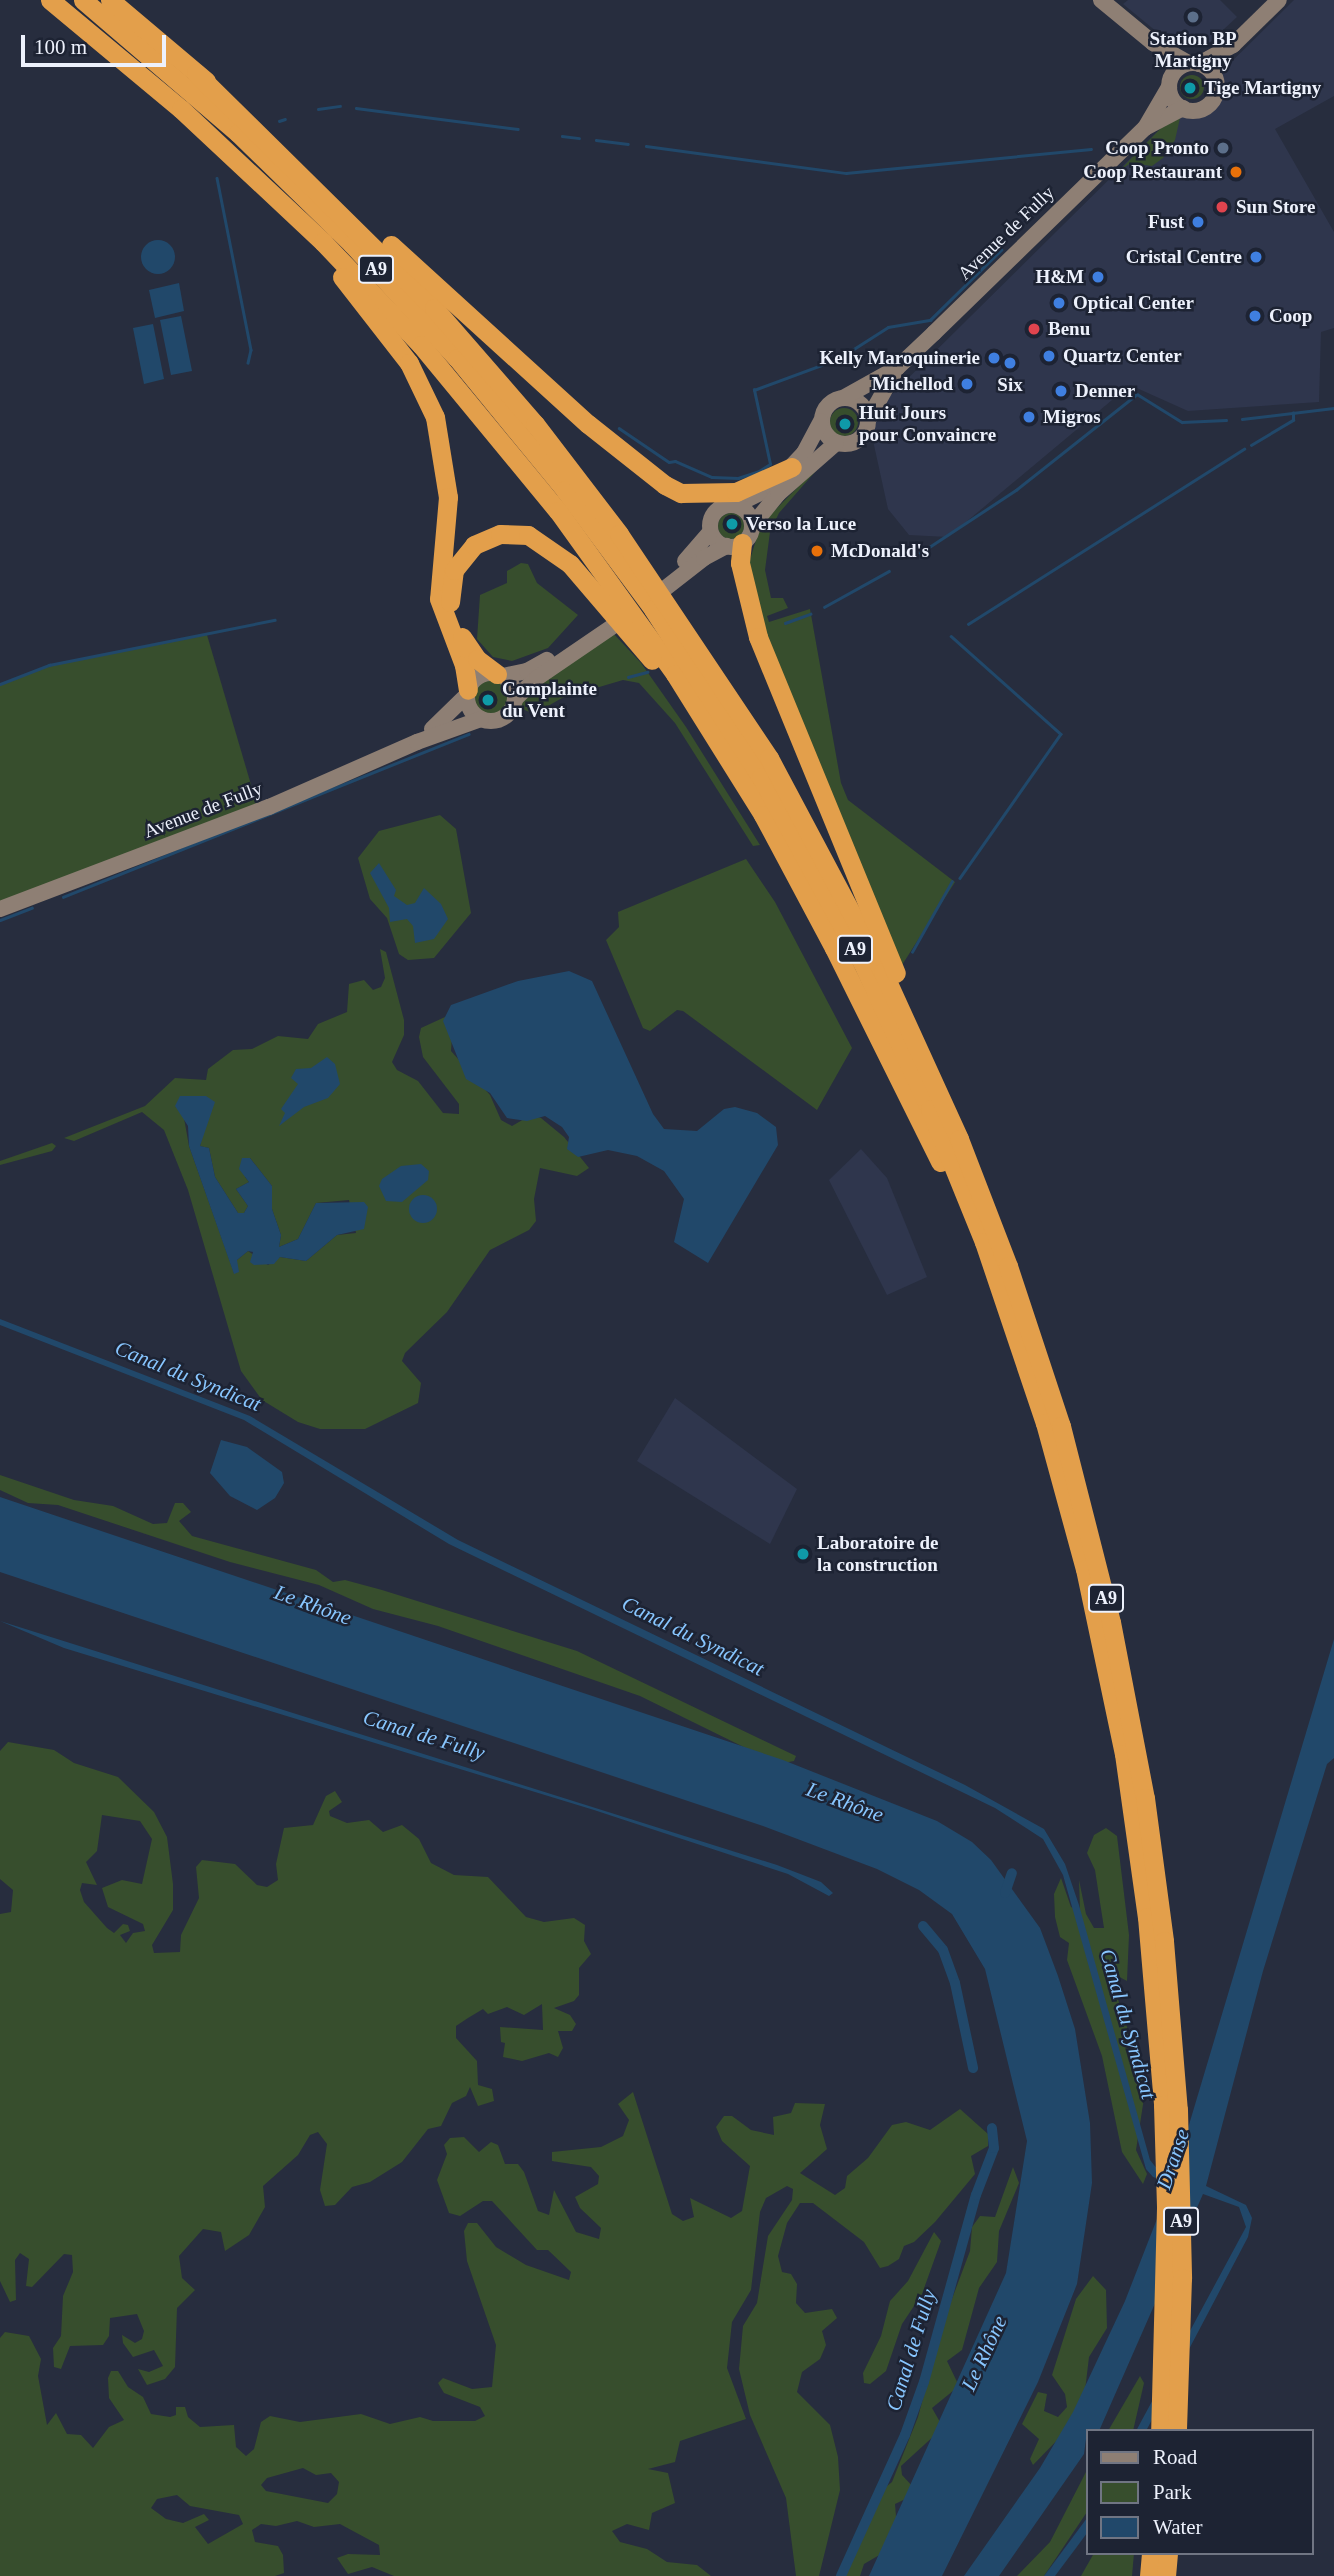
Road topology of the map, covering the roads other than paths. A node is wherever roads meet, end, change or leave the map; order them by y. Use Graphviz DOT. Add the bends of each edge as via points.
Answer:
graph roads {
  1 [pos="50,0"];
  2 [pos="83,0"];
  3 [pos="110,0"];
  4 [pos="1101,0"];
  5 [pos="1279,0"];
  6 [pos="1153,43"];
  7 [pos="1233,45"];
  8 [pos="1194,63"];
  9 [pos="196,73"];
  10 [pos="1216,81"];
  11 [pos="1169,84"];
  12 [pos="1183,108"];
  13 [pos="1145,128"];
  14 [pos="231,155"];
  15 [pos="897,368"];
  16 [pos="843,398"];
  17 [pos="868,420"];
  18 [pos="821,421"];
  19 [pos="836,443"];
  20 [pos="792,467"];
  21 [pos="681,493"];
  22 [pos="728,506"];
  23 [pos="752,526"];
  24 [pos="710,532"];
  25 [pos="735,545"];
  26 [pos="687,565"];
  27 [pos="602,630"];
  28 [pos="500,675"];
  29 [pos="468,693"];
  30 [pos="516,698"];
  31 [pos="481,719"];
  32 [pos="417,742"];
  33 [pos="763,815"];
  34 [pos="0,909"];
  35 [pos="988,1212"];
  36 [pos="1010,1313"];
  37 [pos="1173,2331"];
  38 [pos="1160,2429"];
  39 [pos="1177,2429"];
  40 [pos="1151,2555"];
  41 [pos="1168,2555"];
  42 [pos="1149,2576"];
  43 [pos="1166,2576"];
  1 -- 14 [label="highway"];
  2 -- 36 [label="highway, A9" via="238,133 387,281 525,439 653,609 761,777 862,962 930,1109"];
  3 -- 9 [label="highway, A9"];
  4 -- 6 [label="main road"];
  5 -- 7 [label="main road"];
  6 -- 8 [label="main road"];
  6 -- 11 [label="main road"];
  7 -- 8 [label="main road"];
  7 -- 10 [label="main road"];
  8 -- 10 [label="main road"];
  8 -- 11 [label="main road"];
  9 -- 21 [label="highway" via="588,424 648,473"];
  9 -- 35 [label="highway, A9" via="365,234 434,307 543,435 662,594 769,758 850,908 934,1082"];
  10 -- 12 [label="main road" via="1216,94 1208,105 1198,110"];
  11 -- 12 [label="main road" via="1173,100"];
  11 -- 13 [label="main road, Avenue de Fully"];
  12 -- 13 [label="main road, Avenue de Fully"];
  13 -- 15 [label="main road, Avenue de Fully"];
  14 -- 29 [label="highway" via="374,316 430,404 448,484 439,605 463,661"];
  14 -- 33 [label="highway" via="365,284 507,446 643,627"];
  15 -- 16 [label="main road, Avenue de Fully"];
  15 -- 17 [label="main road, Avenue de Fully"];
  16 -- 17 [label="main road" via="860,404"];
  16 -- 18 [label="main road" via="827,406"];
  17 -- 19 [label="main road" via="859,439"];
  18 -- 19 [label="main road" via="825,434"];
  18 -- 20 [label="main road"];
  19 -- 23 [label="main road" via="778,494"];
  20 -- 21 [label="highway" via="736,492"];
  20 -- 22 [label="main road" via="763,494"];
  21 -- 22 [label="highway"];
  22 -- 23 [label="main road" via="747,513"];
  22 -- 24 [label="main road" via="711,519"];
  23 -- 25 [label="main road"];
  24 -- 25 [label="main road"];
  24 -- 26 [label="main road"];
  25 -- 26 [label="main road"];
  25 -- 35 [label="highway" via="748,605 776,689 945,1091"];
  26 -- 27 [label="main road"];
  27 -- 28 [label="main road" via="536,667"];
  27 -- 30 [label="main road"];
  28 -- 29 [label="main road" via="479,676"];
  28 -- 30 [label="main road" via="512,685"];
  28 -- 33 [label="highway" via="477,659 460,634 450,605 451,581 459,561 479,542 505,533 528,535 564,557 625,627"];
  29 -- 31 [label="main road" via="470,709"];
  29 -- 32 [label="main road, Avenue de Fully" via="452,714"];
  30 -- 31 [label="main road" via="505,718"];
  31 -- 32 [label="main road, Avenue de Fully"];
  32 -- 34 [label="main road, Avenue de Fully" via="269,807"];
  33 -- 36 [label="highway" via="859,998"];
  35 -- 37 [label="highway, A9" via="1061,1426 1111,1622 1157,1878 1178,2110"];
  36 -- 37 [label="highway, A9" via="1085,1569 1124,1754 1153,1976"];
  37 -- 38 [label="highway, A9"];
  37 -- 39 [label="highway, A9"];
  40 -- 42 [label="highway"];
  41 -- 43 [label="highway"];
}
